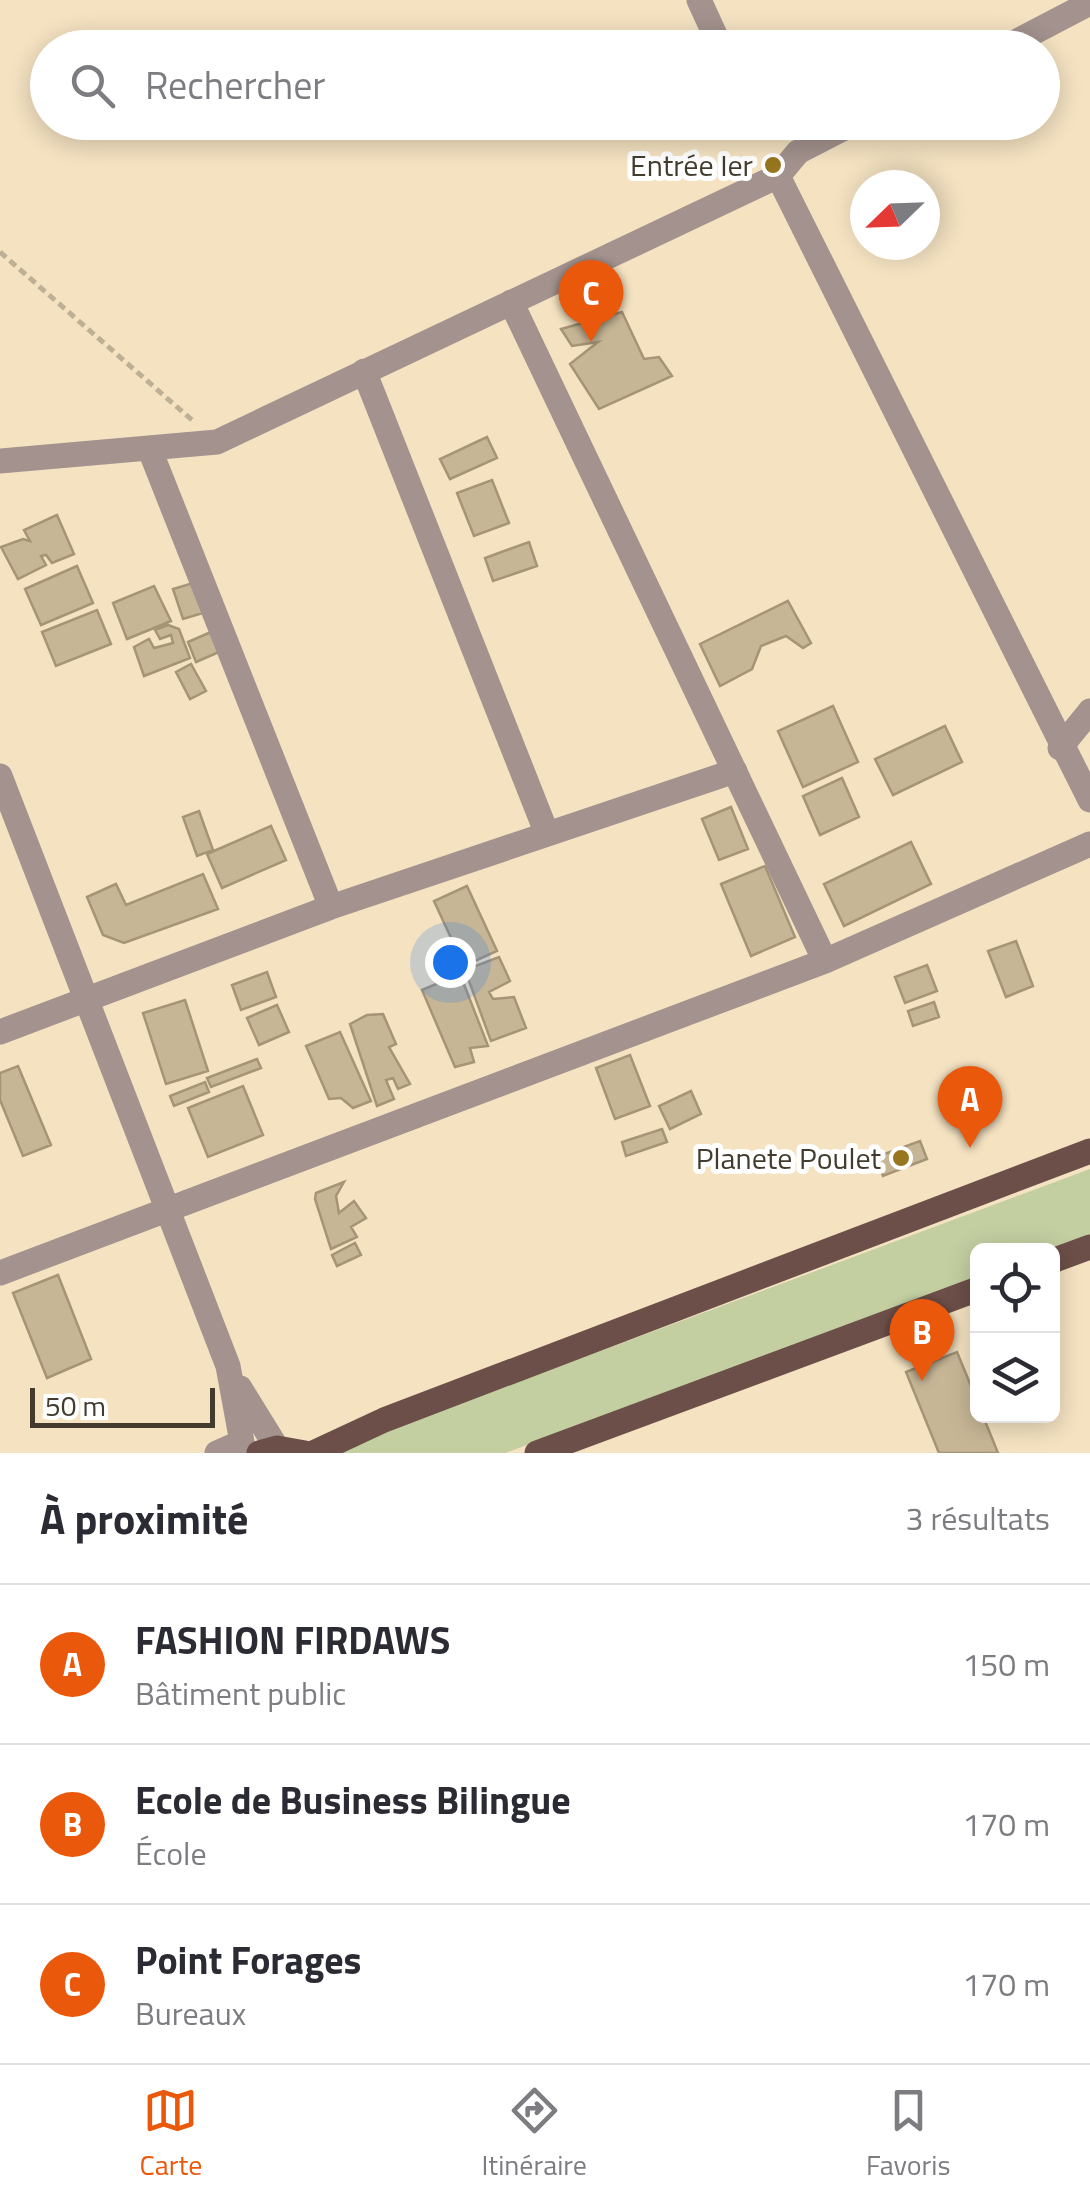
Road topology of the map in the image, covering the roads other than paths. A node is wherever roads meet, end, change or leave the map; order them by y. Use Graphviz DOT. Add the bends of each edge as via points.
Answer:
graph roads {
  1 [pos="700,0"];
  2 [pos="1090,4"];
  3 [pos="713,30"];
  4 [pos="1039,30"];
  5 [pos="821,140"];
  6 [pos="778,176"];
  7 [pos="511,302"];
  8 [pos="364,370"];
  9 [pos="150,450"];
  10 [pos="0,462"];
  11 [pos="1090,711"];
  12 [pos="1060,748"];
  13 [pos="735,771"];
  14 [pos="0,776"];
  15 [pos="1090,800"];
  16 [pos="547,834"];
  17 [pos="1090,844"];
  18 [pos="331,906"];
  19 [pos="825,960"];
  20 [pos="86,998"];
  21 [pos="0,1032"];
  22 [pos="1090,1150"];
  23 [pos="169,1209"];
  24 [pos="1090,1247"];
  25 [pos="1060,1258"];
  26 [pos="0,1273"];
  27 [pos="970,1292"];
  28 [pos="228,1366"];
  29 [pos="255,1449"];
  30 [pos="217,1453"];
  31 [pos="305,1453"];
  32 [pos="313,1453"];
  33 [pos="537,1453"];
  1 -- 3 [label="street"];
  2 -- 4 [label="street"];
  5 -- 6 [label="street" via="798,152"];
  6 -- 7 [label="street"];
  6 -- 12 [label="street"];
  7 -- 8 [label="street"];
  7 -- 13 [label="street"];
  8 -- 9 [label="street" via="217,442"];
  8 -- 16 [label="street"];
  9 -- 10 [label="street"];
  9 -- 18 [label="street"];
  11 -- 12 [label="street"];
  12 -- 15 [label="street"];
  13 -- 16 [label="street"];
  13 -- 19 [label="street"];
  14 -- 20 [label="street"];
  16 -- 18 [label="street"];
  17 -- 19 [label="street"];
  18 -- 20 [label="street"];
  19 -- 23 [label="street"];
  20 -- 21 [label="street"];
  20 -- 23 [label="street"];
  22 -- 32 [label="main road"];
  23 -- 26 [label="street"];
  23 -- 28 [label="street"];
  24 -- 25 [label="main road"];
  27 -- 33 [label="main road"];
  28 -- 29 [label="street"];
  28 -- 29 [label="street"];
  29 -- 30 [label="street"];
  29 -- 31 [label="main road"];
}
